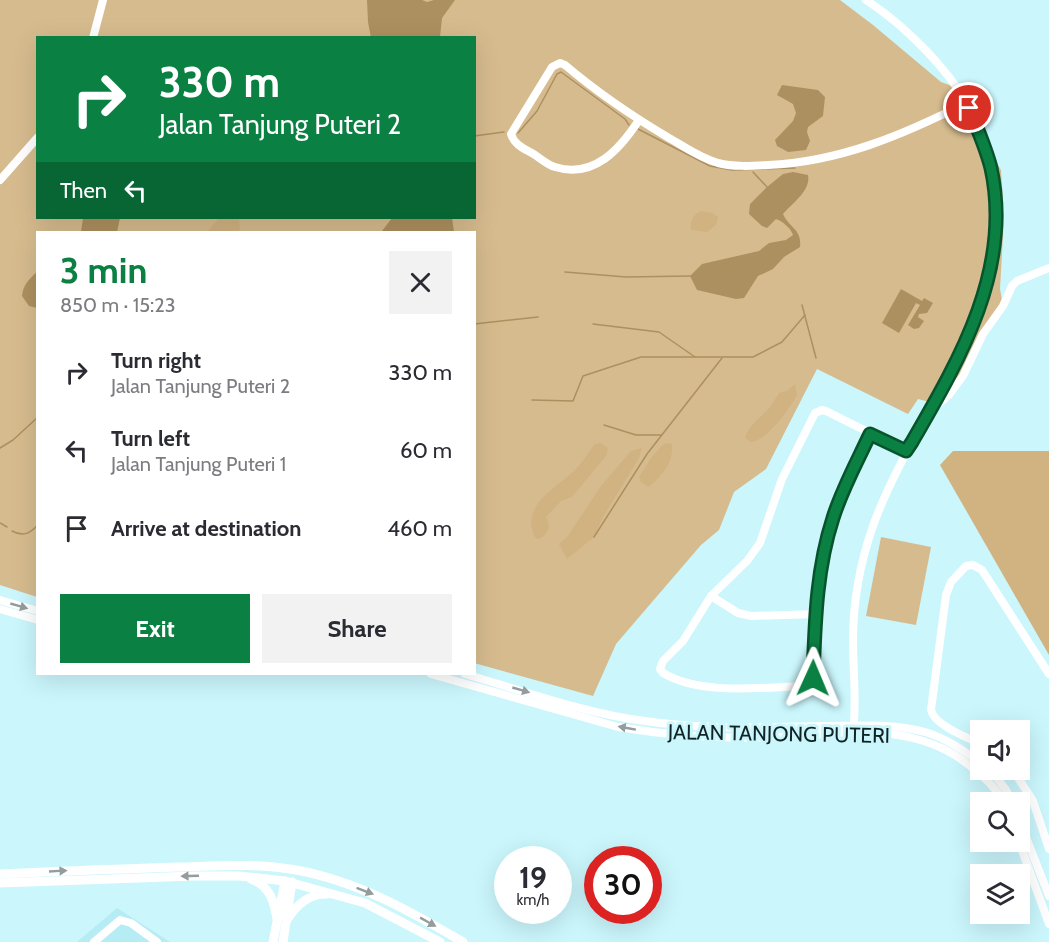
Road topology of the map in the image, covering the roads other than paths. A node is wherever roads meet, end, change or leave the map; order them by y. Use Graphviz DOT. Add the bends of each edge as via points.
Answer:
graph roads {
  1 [pos="103,0"];
  2 [pos="866,0"];
  3 [pos="94,36"];
  4 [pos="966,103"];
  5 [pos="639,120"];
  6 [pos="36,139"];
  7 [pos="0,180"];
  8 [pos="1049,268"];
  9 [pos="928,414"];
  10 [pos="870,434"];
  11 [pos="906,451"];
  12 [pos="711,596"];
  13 [pos="0,600"];
  14 [pos="0,609"];
  15 [pos="36,610"];
  16 [pos="815,614"];
  17 [pos="36,619"];
  18 [pos="1049,674"];
  19 [pos="435,675"];
  20 [pos="468,675"];
  21 [pos="853,729"];
  22 [pos="940,737"];
  23 [pos="970,738"];
  24 [pos="945,748"];
  25 [pos="970,756"];
  26 [pos="1018,780"];
  27 [pos="996,792"];
  28 [pos="1030,844"];
  29 [pos="1032,848"];
  30 [pos="1049,849"];
  31 [pos="1023,852"];
  32 [pos="1025,857"];
  33 [pos="238,864"];
  34 [pos="0,874"];
  35 [pos="229,876"];
  36 [pos="289,881"];
  37 [pos="337,881"];
  38 [pos="0,884"];
  39 [pos="345,896"];
  40 [pos="1049,896"];
  41 [pos="282,920"];
  42 [pos="1049,924"];
  43 [pos="94,942"];
  44 [pos="157,942"];
  45 [pos="273,942"];
  46 [pos="282,942"];
  47 [pos="440,942"];
  48 [pos="463,942"];
  1 -- 3 [label="street"];
  2 -- 4 [label="street" via="909,33"];
  4 -- 5 [label="street" via="885,141 844,154 765,166 718,163 697,155"];
  4 -- 9 [label="street" via="990,167 996,204 995,245 991,271 969,336"];
  5 -- 5 [label="street" via="560,63 552,67 511,134 515,143 554,167 580,168 600,163 613,154"];
  6 -- 7 [label="street"];
  8 -- 9 [label="street" via="1012,286 963,376"];
  9 -- 11 [label="street"];
  10 -- 11 [label="street"];
  10 -- 12 [label="street" via="826,411 815,413 782,479 760,543"];
  10 -- 16 [label="street" via="833,519"];
  11 -- 21 [label="street" via="873,525 855,596"];
  12 -- 16 [label="street" via="738,613 751,616"];
  12 -- 16 [label="street" via="683,641 663,661 660,669 667,675 709,687 809,685 813,680"];
  13 -- 15 [label="street, one-way"];
  14 -- 17 [label="street"];
  18 -- 23 [label="street" via="982,570 966,566 951,582 946,595 931,710 941,723"];
  21 -- 19 [label="street, JALAN TANJONG PUTERI, one-way" via="747,738 644,731"];
  20 -- 21 [label="street, JALAN TANJONG PUTERI, one-way" via="646,722"];
  21 -- 22 [label="street, JALAN TANJONG PUTERI" via="907,728"];
  21 -- 24 [label="street, JALAN TANJONG PUTERI" via="909,736"];
  22 -- 24 [label="street" via="938,742"];
  22 -- 25 [label="street, JALAN TANJONG PUTERI"];
  24 -- 27 [label="street, JALAN TANJONG PUTERI" via="984,777"];
  26 -- 30 [label="street" via="1033,801"];
  28 -- 29 [label="street"];
  29 -- 32 [label="street"];
  29 -- 40 [label="street"];
  31 -- 32 [label="street"];
  32 -- 42 [label="street"];
  34 -- 33 [label="main road, one-way"];
  33 -- 36 [label="main road" via="282,874"];
  33 -- 37 [label="main road" via="296,870"];
  35 -- 36 [label="main road"];
  35 -- 38 [label="main road, one-way"];
  35 -- 41 [label="main road" via="255,881 268,890"];
  36 -- 37 [label="main road" via="298,877"];
  36 -- 39 [label="main road"];
  36 -- 41 [label="main road"];
  37 -- 48 [label="main road, one-way" via="393,903"];
  39 -- 41 [label="main road" via="315,895"];
  39 -- 47 [label="main road"];
  41 -- 45 [label="main road"];
  41 -- 46 [label="main road"];
  43 -- 44 [label="street" via="114,923 125,920"];
}
